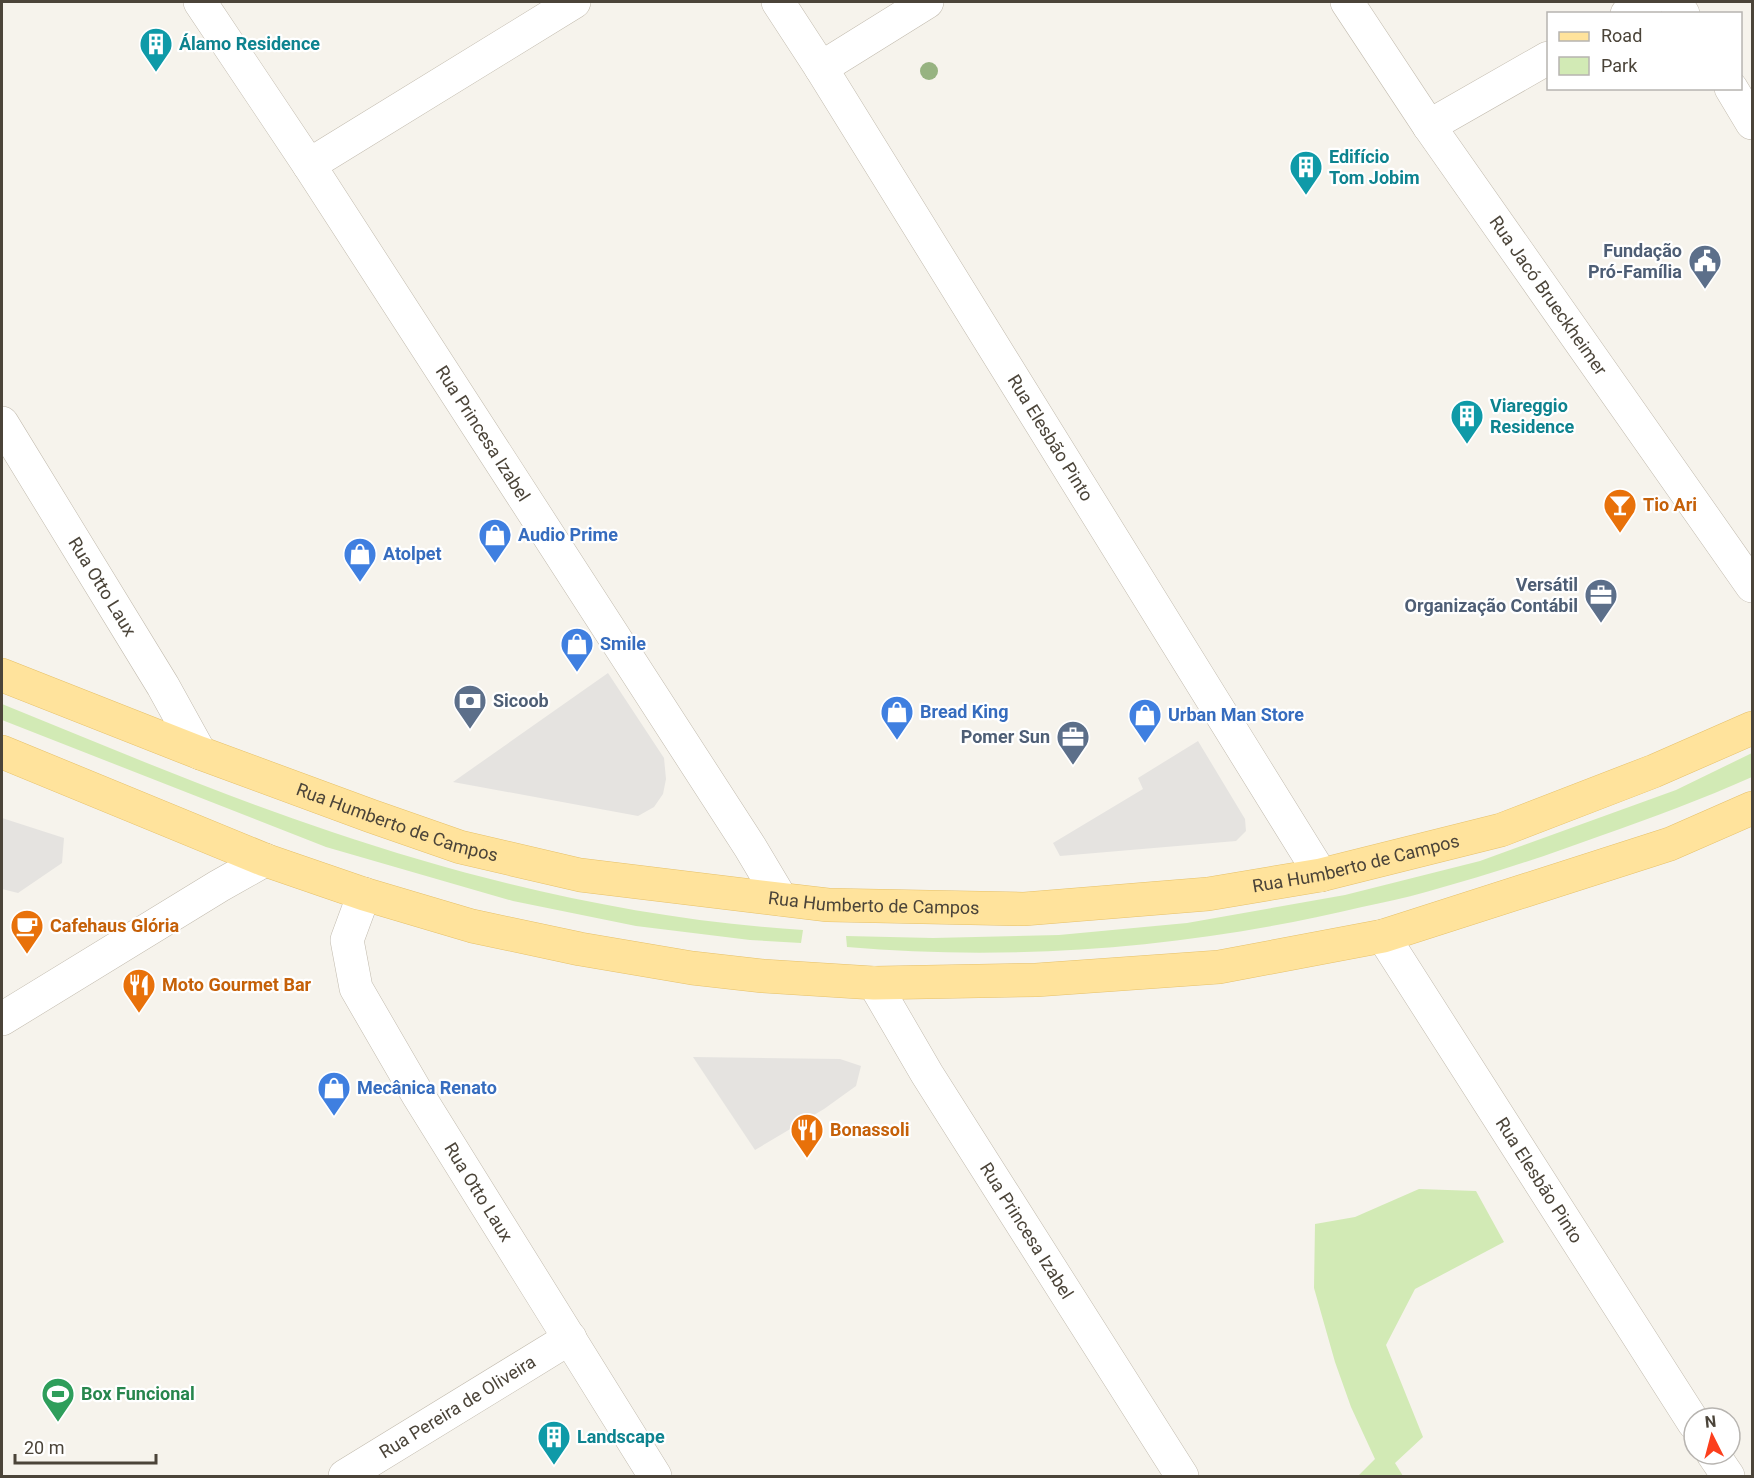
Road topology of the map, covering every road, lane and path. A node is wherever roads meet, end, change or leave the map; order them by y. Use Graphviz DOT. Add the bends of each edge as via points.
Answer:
graph roads {
  1 [pos="200,2"];
  2 [pos="574,2"];
  3 [pos="778,2"];
  4 [pos="927,2"];
  5 [pos="1347,2"];
  6 [pos="1648,2"];
  7 [pos="1630,12"];
  8 [pos="1547,59"];
  9 [pos="821,68"];
  10 [pos="1732,90"];
  11 [pos="1752,123"];
  12 [pos="1429,126"];
  13 [pos="309,165"];
  14 [pos="2,423"];
  15 [pos="1752,586"];
  16 [pos="2,675"];
  17 [pos="1752,728"];
  18 [pos="2,752"];
  19 [pos="200,753"];
  20 [pos="1752,808"];
  21 [pos="265,860"];
  22 [pos="1322,875"];
  23 [pos="364,894"];
  24 [pos="781,899"];
  25 [pos="1383,936"];
  26 [pos="874,983"];
  27 [pos="2,1018"];
  28 [pos="570,1338"];
  29 [pos="1683,1406"];
  30 [pos="345,1476"];
  31 [pos="656,1476"];
  32 [pos="1182,1476"];
  1 -- 13 [label="street, Rua Princesa Izabel"];
  2 -- 13 [label="street"];
  3 -- 9 [label="street, Rua Elesbão Pinto"];
  4 -- 9 [label="street"];
  5 -- 12 [label="street, Rua Jacó Brueckheimer"];
  6 -- 7 [label="street"];
  8 -- 12 [label="street"];
  9 -- 22 [label="street, Rua Elesbão Pinto"];
  10 -- 11 [label="street"];
  12 -- 15 [label="street, Rua Jacó Brueckheimer"];
  13 -- 24 [label="street, Rua Princesa Izabel"];
  14 -- 19 [label="street, Rua Otto Laux"];
  16 -- 19 [label="main road, Rua Humberto de Campos"];
  17 -- 22 [label="main road, Rua Humberto de Campos" via="1501,830"];
  18 -- 21 [label="main road"];
  19 -- 24 [label="main road, Rua Humberto de Campos" via="460,847 580,875"];
  20 -- 25 [label="main road" via="1670,844"];
  21 -- 23 [label="main road"];
  21 -- 27 [label="street"];
  22 -- 24 [label="main road, Rua Humberto de Campos" via="1208,894 1024,909 828,905"];
  23 -- 26 [label="main road" via="471,926 580,949 692,968"];
  23 -- 28 [label="street, Rua Otto Laux" via="347,940 356,988"];
  25 -- 26 [label="main road" via="1219,967 1036,980"];
  25 -- 29 [label="street, Rua Elesbão Pinto"];
  26 -- 32 [label="street, Rua Princesa Izabel" via="927,1074"];
  28 -- 30 [label="street, Rua Pereira de Oliveira"];
  28 -- 31 [label="street, Rua Otto Laux"];
}
